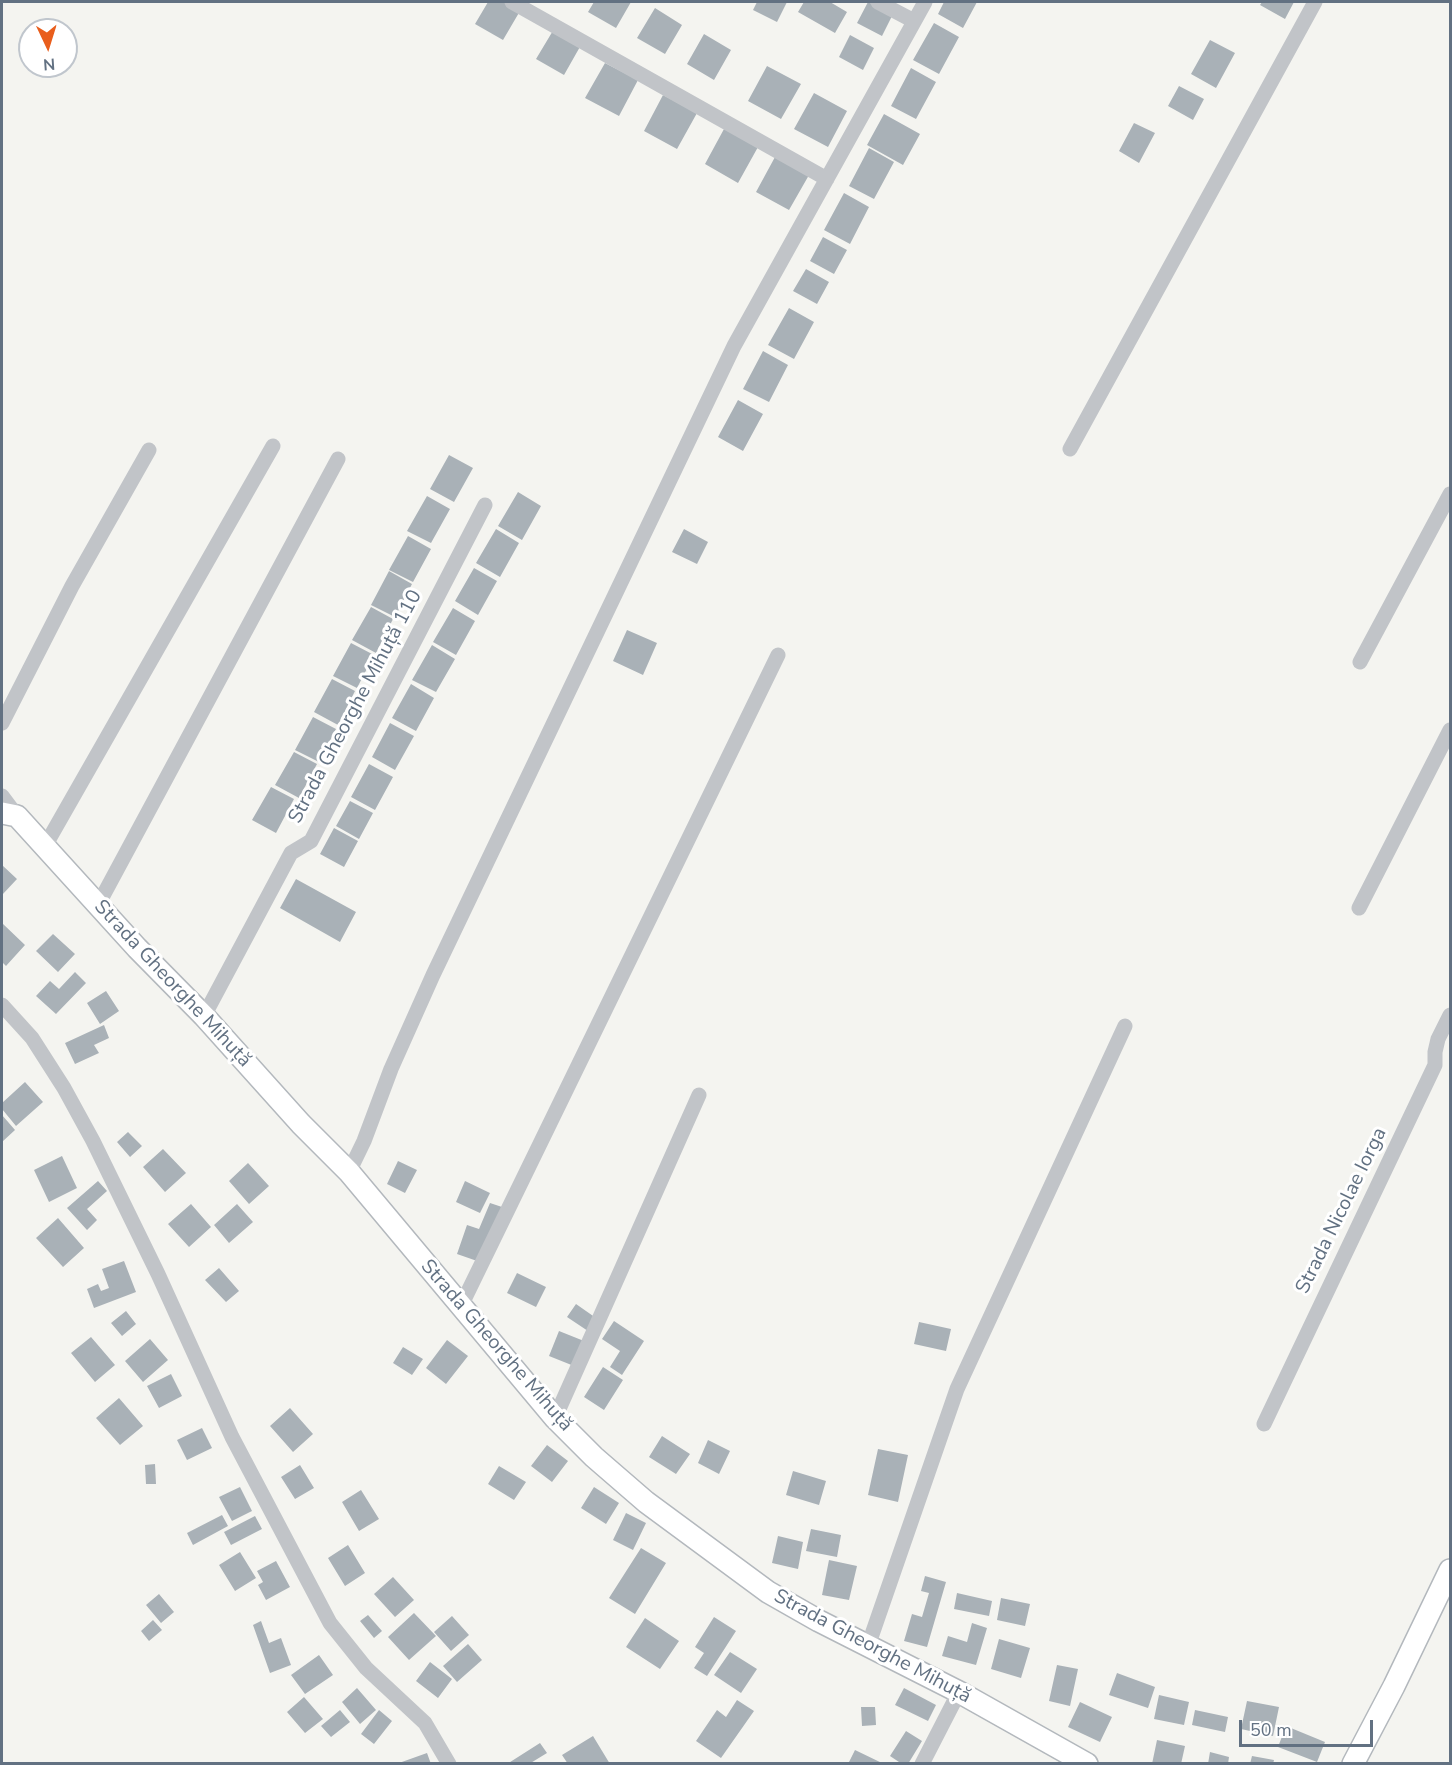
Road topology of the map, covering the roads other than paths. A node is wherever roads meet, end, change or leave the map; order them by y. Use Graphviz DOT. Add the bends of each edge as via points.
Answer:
graph roads {
  1 [pos="512,2"];
  2 [pos="878,2"];
  3 [pos="925,2"];
  4 [pos="1316,2"];
  5 [pos="914,21"];
  6 [pos="826,179"];
  7 [pos="273,446"];
  8 [pos="1070,449"];
  9 [pos="149,450"];
  10 [pos="338,459"];
  11 [pos="1450,494"];
  12 [pos="485,505"];
  13 [pos="778,655"];
  14 [pos="1360,662"];
  15 [pos="2,723"];
  16 [pos="1450,730"];
  17 [pos="2,796"];
  18 [pos="9,814"];
  19 [pos="45,846"];
  20 [pos="98,905"];
  21 [pos="1359,908"];
  22 [pos="2,1005"];
  23 [pos="1450,1015"];
  24 [pos="204,1016"];
  25 [pos="1125,1026"];
  26 [pos="699,1095"];
  27 [pos="349,1172"];
  28 [pos="461,1306"];
  29 [pos="555,1418"];
  30 [pos="1264,1424"];
  31 [pos="1450,1570"];
  32 [pos="868,1646"];
  33 [pos="959,1692"];
  34 [pos="449,1764"];
  35 [pos="922,1764"];
  36 [pos="1087,1764"];
  37 [pos="1353,1764"];
  1 -- 6 [label="street"];
  2 -- 5 [label="street"];
  3 -- 5 [label="street"];
  4 -- 8 [label="street"];
  5 -- 6 [label="street"];
  6 -- 27 [label="street" via="734,346 433,975"];
  7 -- 19 [label="street"];
  9 -- 15 [label="street" via="72,586"];
  10 -- 20 [label="street"];
  11 -- 14 [label="street"];
  12 -- 24 [label="street, Strada Gheorghe Mihuță 110" via="311,841 291,853"];
  13 -- 28 [label="street"];
  16 -- 21 [label="street"];
  17 -- 18 [label="street"];
  18 -- 19 [label="street, Strada Gheorghe Mihuță"];
  19 -- 20 [label="street, Strada Gheorghe Mihuță"];
  20 -- 24 [label="street, Strada Gheorghe Mihuță"];
  22 -- 34 [label="street" via="32,1038 93,1141 232,1437 330,1623 366,1668 425,1723"];
  23 -- 30 [label="street, Strada Nicolae Iorga" via="1438,1039 1436,1065"];
  24 -- 27 [label="street, Strada Gheorghe Mihuță"];
  25 -- 32 [label="street" via="957,1389"];
  26 -- 29 [label="street"];
  27 -- 28 [label="street, Strada Gheorghe Mihuță"];
  28 -- 29 [label="street, Strada Gheorghe Mihuță"];
  29 -- 32 [label="street, Strada Gheorghe Mihuță" via="646,1502 754,1582"];
  31 -- 37 [label="street"];
  32 -- 33 [label="street, Strada Gheorghe Mihuță"];
  33 -- 35 [label="street"];
  33 -- 36 [label="street, Strada Gheorghe Mihuță"];
}
